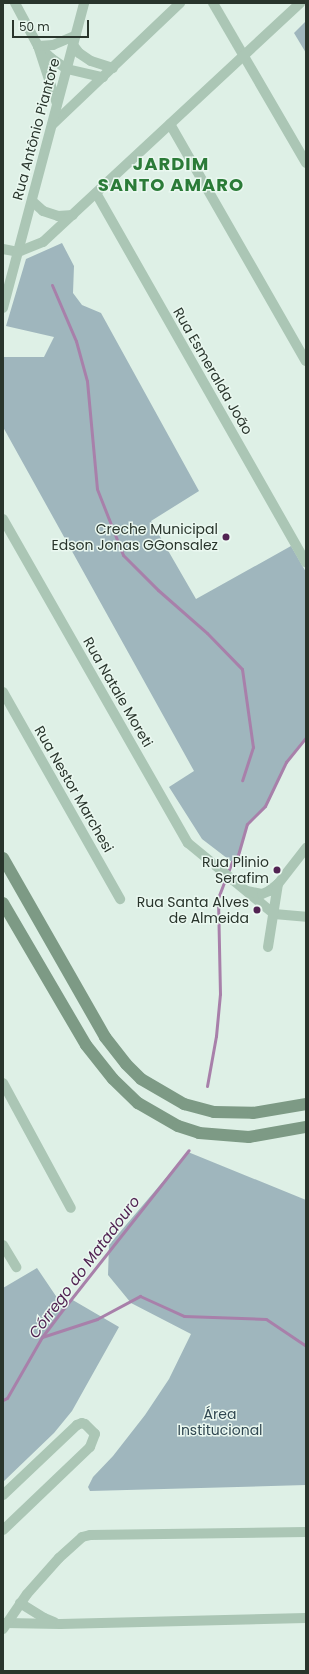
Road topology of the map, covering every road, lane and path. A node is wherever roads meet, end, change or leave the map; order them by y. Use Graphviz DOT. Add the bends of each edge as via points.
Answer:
graph roads {
  1 [pos="15,3"];
  2 [pos="84,3"];
  3 [pos="180,3"];
  4 [pos="214,3"];
  5 [pos="300,3"];
  6 [pos="76,35"];
  7 [pos="73,45"];
  8 [pos="38,46"];
  9 [pos="244,56"];
  10 [pos="113,68"];
  11 [pos="67,69"];
  12 [pos="103,76"];
  13 [pos="57,104"];
  14 [pos="170,124"];
  15 [pos="52,125"];
  16 [pos="306,163"];
  17 [pos="96,193"];
  18 [pos="32,201"];
  19 [pos="73,216"];
  20 [pos="3,249"];
  21 [pos="18,252"];
  22 [pos="3,308"];
  23 [pos="306,361"];
  24 [pos="3,519"];
  25 [pos="306,563"];
  26 [pos="3,692"];
  27 [pos="306,848"];
  28 [pos="3,858"];
  29 [pos="278,884"];
  30 [pos="241,887"];
  31 [pos="120,899"];
  32 [pos="3,903"];
  33 [pos="274,914"];
  34 [pos="306,917"];
  35 [pos="268,947"];
  36 [pos="3,1083"];
  37 [pos="306,1104"];
  38 [pos="306,1127"];
  39 [pos="71,1208"];
  40 [pos="3,1245"];
  41 [pos="16,1267"];
  42 [pos="3,1495"];
  43 [pos="3,1530"];
  44 [pos="306,1532"];
  45 [pos="20,1603"];
  46 [pos="306,1618"];
  47 [pos="60,1624"];
  48 [pos="5,1626"];
  1 -- 8 [label="street"];
  2 -- 6 [label="street, Rua Antônio Piantore"];
  3 -- 10 [label="street"];
  4 -- 9 [label="street"];
  5 -- 9 [label="street"];
  6 -- 7 [label="street, Rua Antônio Piantore"];
  6 -- 8 [label="street" via="53,45"];
  7 -- 10 [label="street" via="78,53 91,61"];
  7 -- 11 [label="street, Rua Antônio Piantore"];
  8 -- 11 [label="street"];
  8 -- 13 [label="street"];
  9 -- 14 [label="street"];
  9 -- 16 [label="street"];
  10 -- 12 [label="street"];
  11 -- 12 [label="street"];
  11 -- 13 [label="street, Rua Antônio Piantore"];
  12 -- 15 [label="street"];
  13 -- 15 [label="street, Rua Antônio Piantore"];
  14 -- 17 [label="street"];
  14 -- 23 [label="street"];
  15 -- 18 [label="street, Rua Antônio Piantore"];
  17 -- 19 [label="street"];
  17 -- 25 [label="street, Rua Esmeralda João"];
  18 -- 19 [label="street" via="58,216"];
  18 -- 21 [label="street, Rua Antônio Piantore"];
  19 -- 21 [label="street" via="43,242"];
  20 -- 21 [label="street"];
  21 -- 22 [label="street, Rua Antônio Piantore"];
  24 -- 30 [label="street, Rua Natale Moreti" via="188,843"];
  26 -- 31 [label="street, Rua Nestor Marchesi"];
  27 -- 29 [label="street"];
  28 -- 37 [label="main road" via="105,1037 141,1079 184,1104 214,1112 253,1113"];
  29 -- 30 [label="street" via="262,894"];
  29 -- 33 [label="street"];
  30 -- 33 [label="street"];
  32 -- 38 [label="main road" via="86,1045 113,1080 138,1103 178,1126 200,1133 249,1138"];
  33 -- 34 [label="street"];
  33 -- 35 [label="street"];
  36 -- 39 [label="street"];
  40 -- 41 [label="street"];
  42 -- 43 [label="street" via="77,1425 85,1424 95,1434 90,1447"];
  44 -- 45 [label="street" via="90,1535 82,1537 59,1558"];
  45 -- 47 [label="street" via="44,1618"];
  45 -- 48 [label="street"];
  46 -- 47 [label="street"];
  47 -- 48 [label="street"];
}
